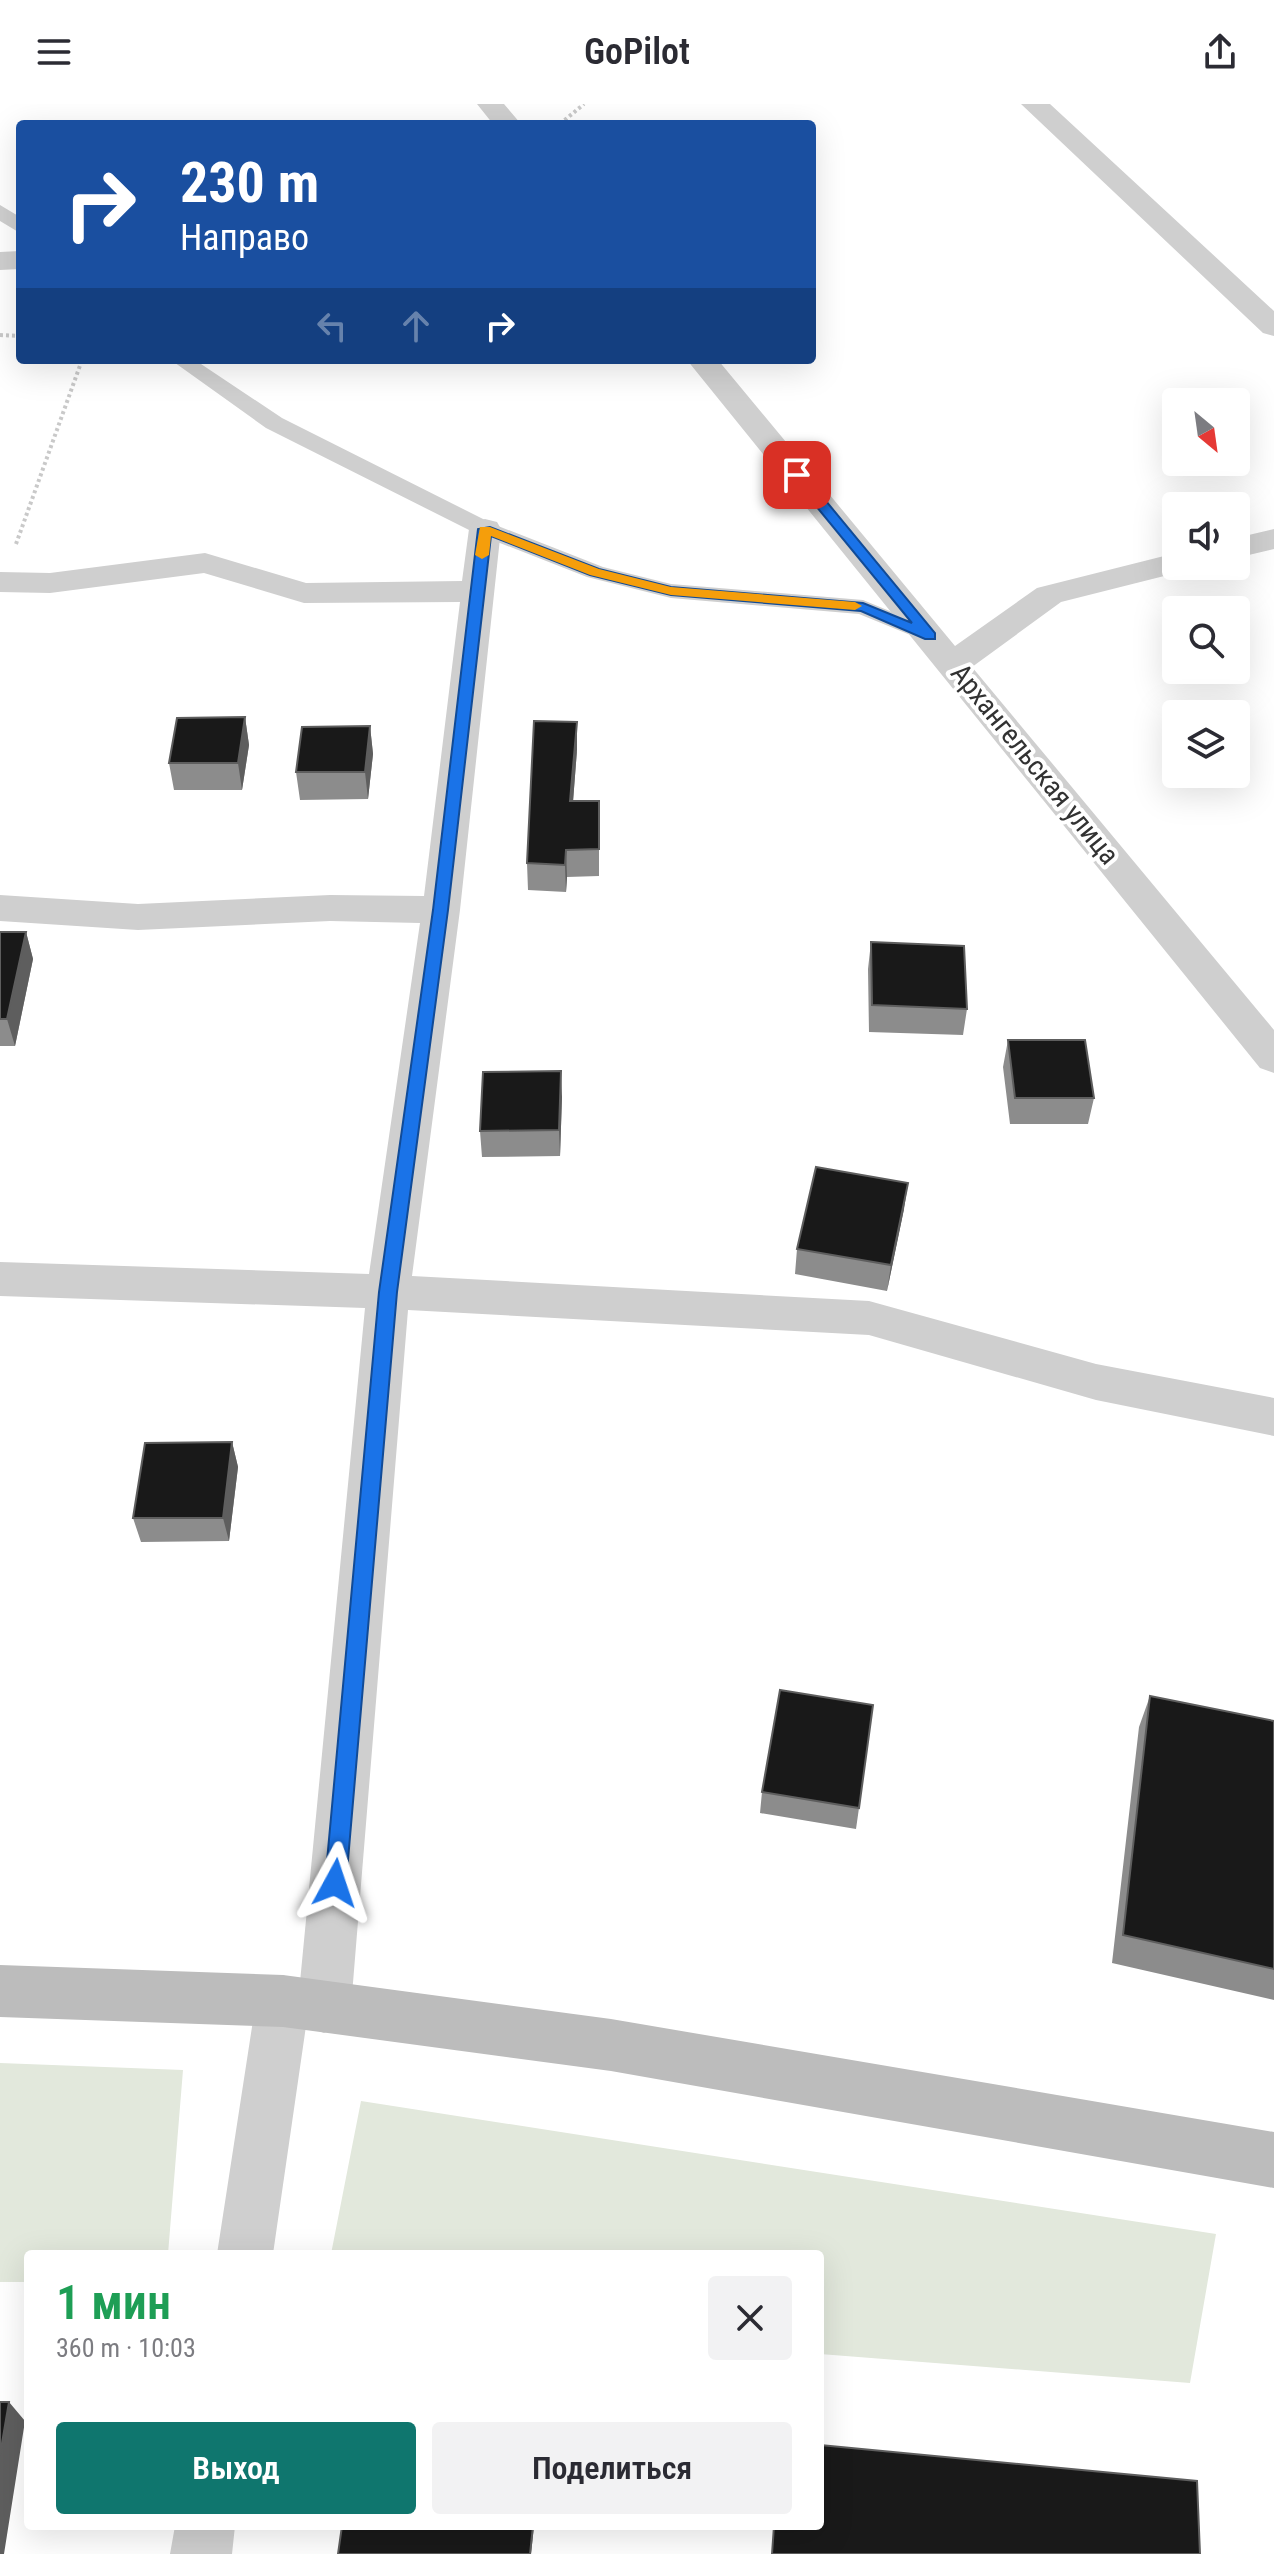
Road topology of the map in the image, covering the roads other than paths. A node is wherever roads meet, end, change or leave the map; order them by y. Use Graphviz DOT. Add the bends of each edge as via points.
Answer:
graph roads {
  1 [pos="490,104"];
  2 [pos="1034,104"];
  3 [pos="504,120"];
  4 [pos="0,211"];
  5 [pos="16,224"];
  6 [pos="1274,327"];
  7 [pos="187,364"];
  8 [pos="705,364"];
  9 [pos="485,529"];
  10 [pos="1274,539"];
  11 [pos="1250,545"];
  12 [pos="1162,567"];
  13 [pos="1,582"];
  14 [pos="477,591"];
  15 [pos="930,636"];
  16 [pos="953,664"];
  17 [pos="0,908"];
  18 [pos="441,910"];
  19 [pos="1274,1058"];
  20 [pos="0,1279"];
  21 [pos="388,1292"];
  22 [pos="1274,1417"];
  23 [pos="0,1991"];
  24 [pos="304,2004"];
  25 [pos="1274,2160"];
  26 [pos="246,2250"];
  27 [pos="204,2530"];
  28 [pos="201,2554"];
  1 -- 3 [label="street"];
  2 -- 6 [label="street"];
  4 -- 5 [label="lane"];
  7 -- 9 [label="lane" via="274,423"];
  8 -- 15 [label="street, Архангельская улица"];
  9 -- 14 [label="street"];
  9 -- 15 [label="lane" via="595,572 671,591 863,607"];
  10 -- 11 [label="street"];
  12 -- 16 [label="street" via="1049,595"];
  13 -- 14 [label="street" via="50,583 205,563 304,593"];
  14 -- 18 [label="street"];
  15 -- 16 [label="street, Архангельская улица"];
  16 -- 19 [label="street, Архангельская улица"];
  17 -- 18 [label="street" via="138,917 330,908"];
  18 -- 21 [label="street"];
  20 -- 21 [label="street"];
  21 -- 22 [label="street" via="869,1318 1096,1382"];
  21 -- 24 [label="street"];
  23 -- 24 [label="main road"];
  24 -- 25 [label="main road" via="611,2045"];
  24 -- 26 [label="street"];
  27 -- 28 [label="street"];
}
